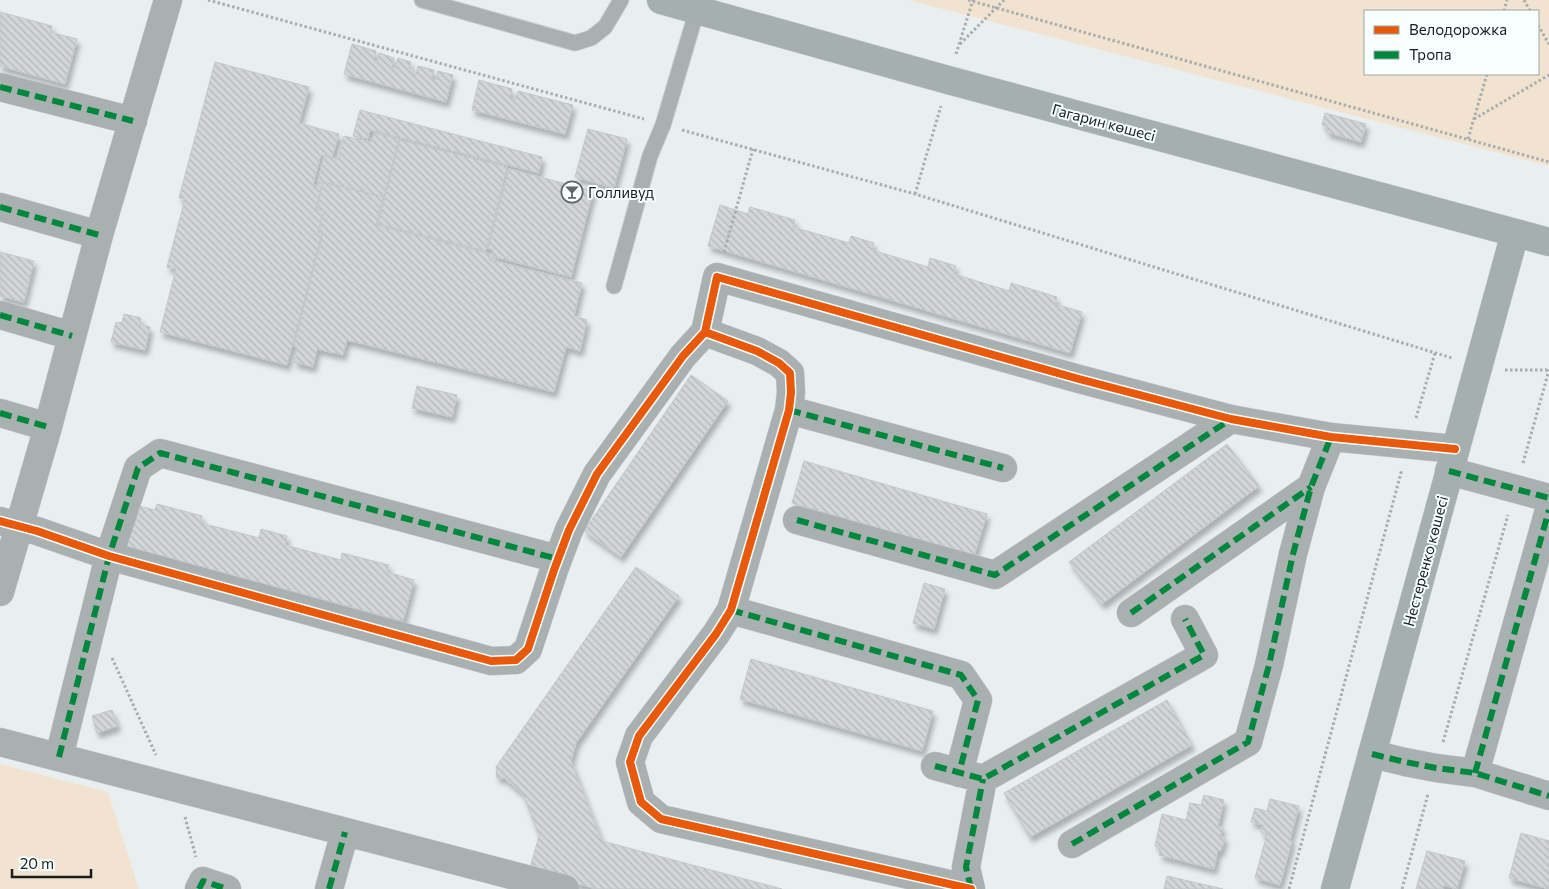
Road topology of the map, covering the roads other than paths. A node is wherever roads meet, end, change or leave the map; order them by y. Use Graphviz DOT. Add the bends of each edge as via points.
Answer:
graph roads {
  1 [pos="168,0"];
  2 [pos="422,0"];
  3 [pos="621,0"];
  4 [pos="661,0"];
  5 [pos="697,10"];
  6 [pos="0,87"];
  7 [pos="133,121"];
  8 [pos="0,207"];
  9 [pos="1515,233"];
  10 [pos="99,235"];
  11 [pos="1549,242"];
  12 [pos="614,286"];
  13 [pos="0,315"];
  14 [pos="705,332"];
  15 [pos="72,336"];
  16 [pos="789,410"];
  17 [pos="0,413"];
  18 [pos="1231,419"];
  19 [pos="48,427"];
  20 [pos="1331,437"];
  21 [pos="1452,460"];
  22 [pos="1003,468"];
  23 [pos="1311,487"];
  24 [pos="1549,498"];
  25 [pos="1549,510"];
  26 [pos="797,520"];
  27 [pos="9,523"];
  28 [pos="109,556"];
  29 [pos="558,559"];
  30 [pos="0,592"];
  31 [pos="731,610"];
  32 [pos="1131,613"];
  33 [pos="1185,619"];
  34 [pos="0,742"];
  35 [pos="1372,754"];
  36 [pos="60,757"];
  37 [pos="959,773"];
  38 [pos="1475,773"];
  39 [pos="1549,796"];
  40 [pos="345,832"];
  41 [pos="1072,844"];
  42 [pos="329,889"];
  43 [pos="566,889"];
  44 [pos="971,889"];
  45 [pos="1334,889"];
  1 -- 7 [label="street"];
  2 -- 3 [label="lane" via="574,43 591,38 605,27"];
  4 -- 5 [label="main road, Гагарин көшесі"];
  5 -- 9 [label="main road, Гагарин көшесі"];
  5 -- 12 [label="lane" via="663,125 650,156"];
  6 -- 7 [label="street"];
  7 -- 10 [label="street"];
  8 -- 10 [label="street"];
  9 -- 11 [label="main road, Гагарин көшесі"];
  9 -- 21 [label="main road, Нестеренко көшесі"];
  10 -- 15 [label="street"];
  13 -- 15 [label="street"];
  14 -- 16 [label="street" via="757,351 790,373"];
  14 -- 18 [label="street" via="717,277"];
  14 -- 29 [label="street" via="683,356 597,474"];
  15 -- 19 [label="street"];
  16 -- 22 [label="street"];
  16 -- 31 [label="street"];
  17 -- 19 [label="street"];
  18 -- 20 [label="street"];
  18 -- 26 [label="street" via="996,575"];
  19 -- 27 [label="street"];
  20 -- 21 [label="street" via="1408,445"];
  20 -- 23 [label="street"];
  21 -- 24 [label="street" via="1515,489"];
  21 -- 35 [label="main road, Нестеренко көшесі"];
  23 -- 32 [label="street"];
  23 -- 41 [label="street" via="1248,742"];
  25 -- 38 [label="street"];
  27 -- 28 [label="street"];
  27 -- 30 [label="street"];
  28 -- 29 [label="street" via="138,468 160,453"];
  28 -- 29 [label="street" via="491,661 516,660 528,650"];
  28 -- 36 [label="street"];
  31 -- 37 [label="street" via="961,675 978,700"];
  31 -- 44 [label="street" via="639,736 630,762 641,802 661,819"];
  33 -- 37 [label="street" via="1204,655"];
  34 -- 36 [label="street"];
  35 -- 38 [label="street"];
  35 -- 45 [label="main road, Нестеренко көшесі"];
  36 -- 40 [label="street"];
  37 -- 44 [label="street" via="966,867"];
  38 -- 39 [label="street"];
  40 -- 42 [label="street"];
  40 -- 43 [label="street"];
}
